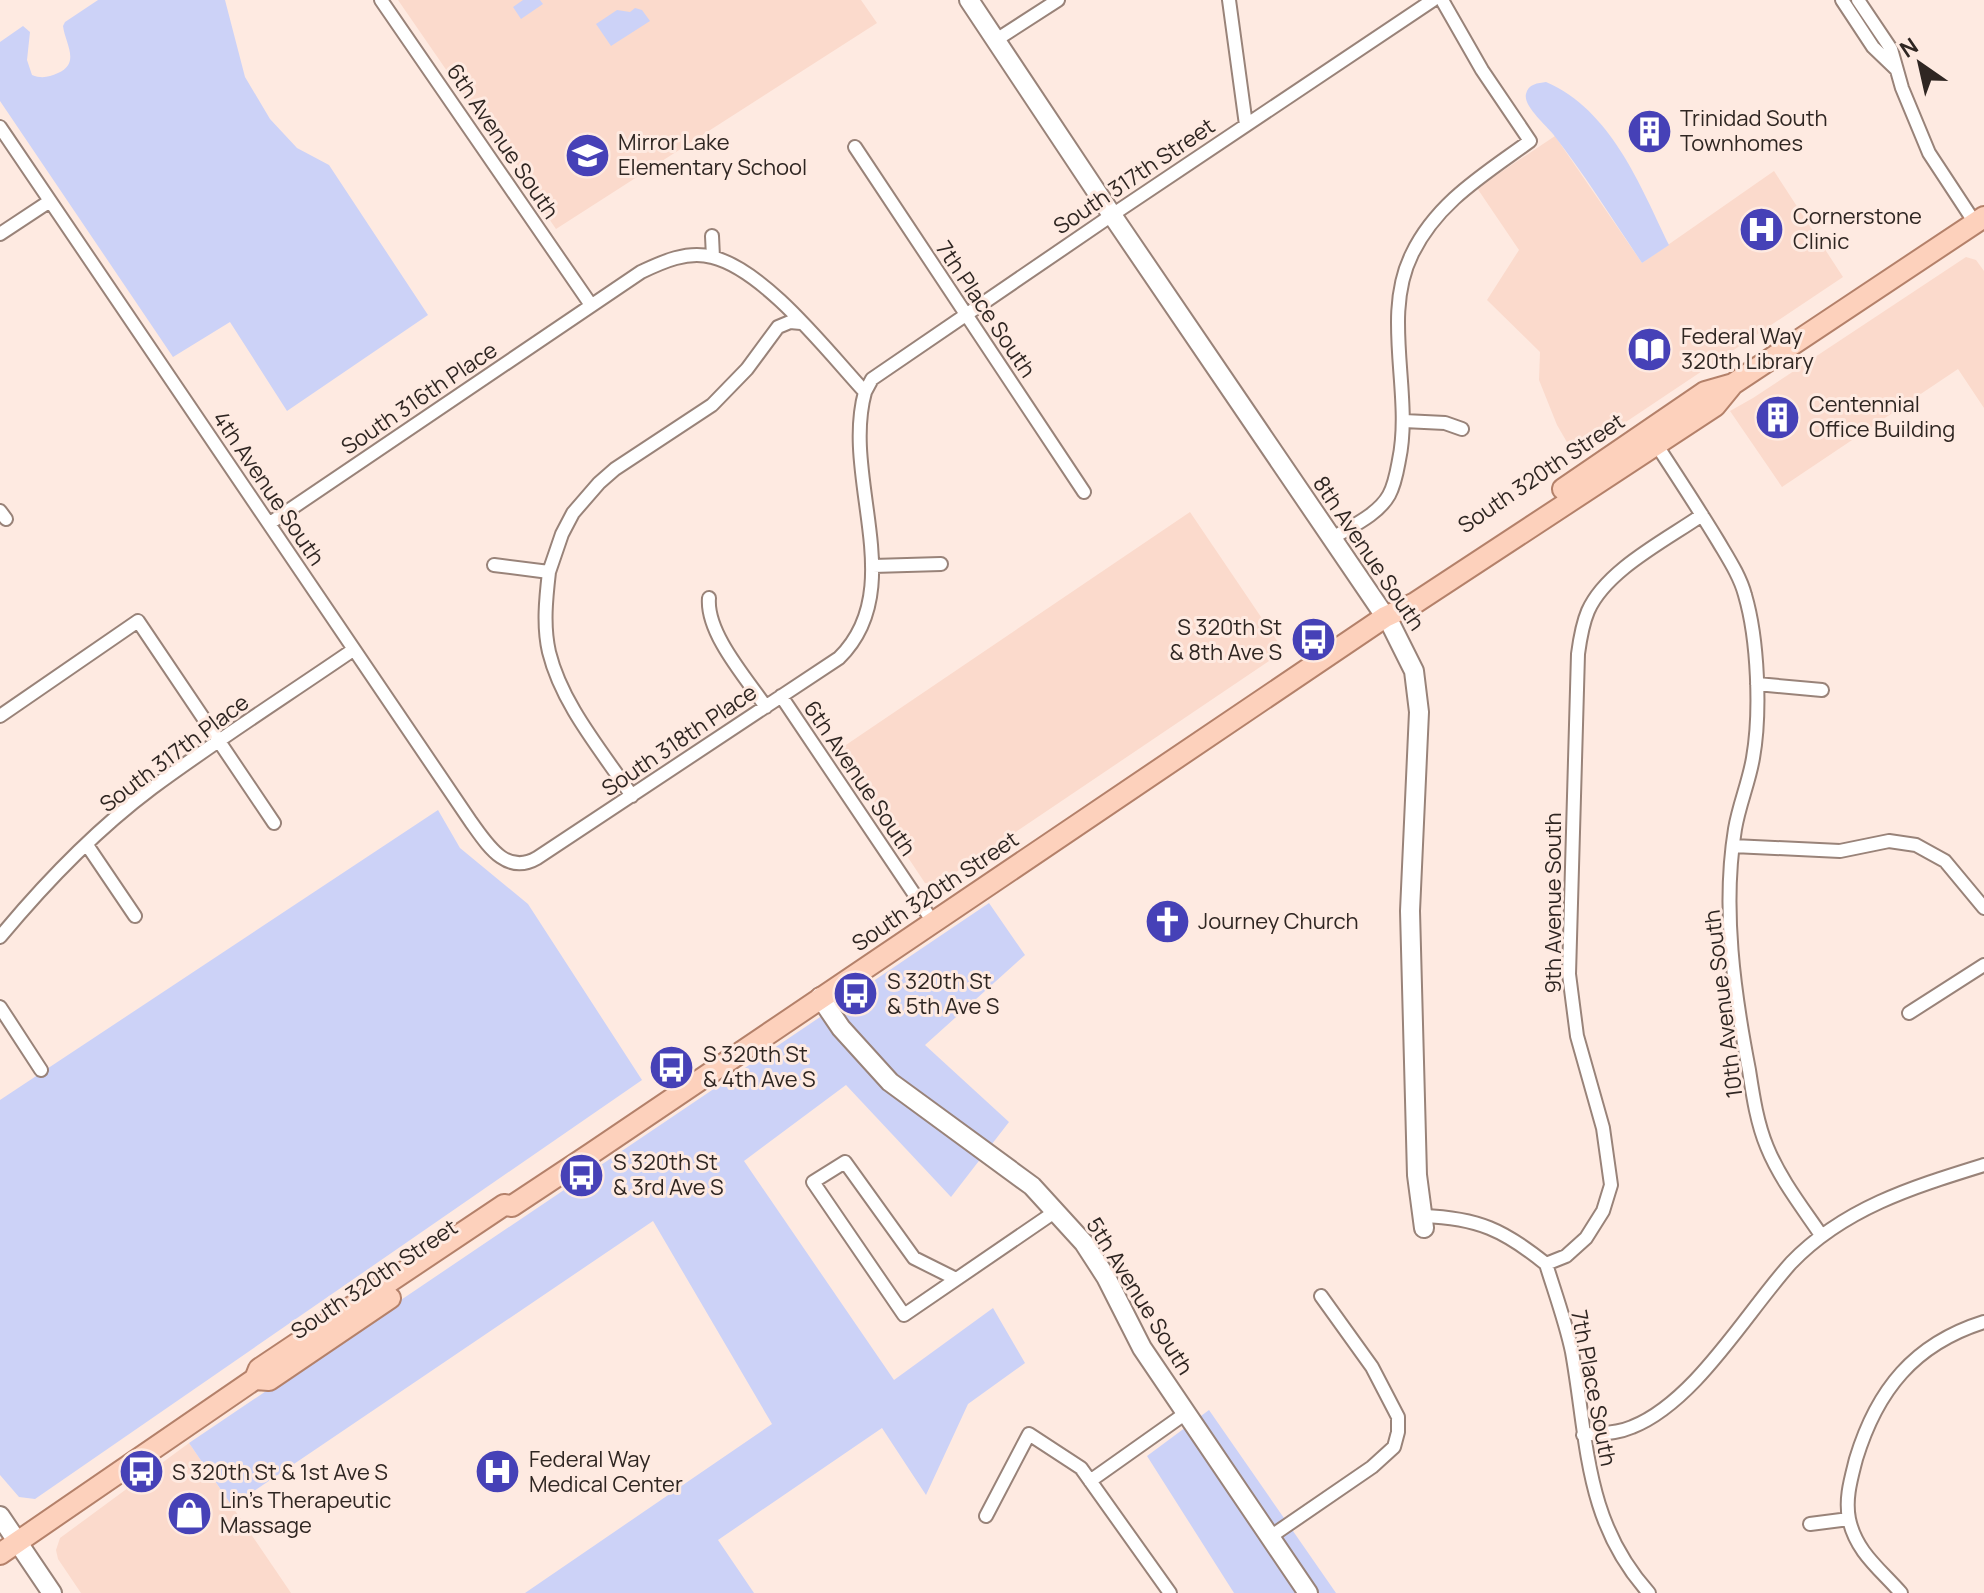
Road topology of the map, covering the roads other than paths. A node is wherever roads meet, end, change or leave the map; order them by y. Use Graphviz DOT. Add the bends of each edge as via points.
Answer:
graph roads {
  1 [pos="381,0"];
  2 [pos="969,0"];
  3 [pos="1058,0"];
  4 [pos="1229,0"];
  5 [pos="1433,0"];
  6 [pos="1442,0"];
  7 [pos="1842,0"];
  8 [pos="1858,0"];
  9 [pos="996,40"];
  10 [pos="1897,70"];
  11 [pos="1246,125"];
  12 [pos="0,127"];
  13 [pos="855,147"];
  14 [pos="50,201"];
  15 [pos="1112,215"];
  16 [pos="1981,225"];
  17 [pos="0,234"];
  18 [pos="712,236"];
  19 [pos="713,257"];
  20 [pos="591,305"];
  21 [pos="965,315"];
  22 [pos="801,323"];
  23 [pos="1729,385"];
  24 [pos="865,392"];
  25 [pos="1404,421"];
  26 [pos="1462,429"];
  27 [pos="1656,444"];
  28 [pos="1604,460"];
  29 [pos="1084,492"];
  30 [pos="1702,515"];
  31 [pos="270,523"];
  32 [pos="1517,535"];
  33 [pos="1331,539"];
  34 [pos="941,564"];
  35 [pos="494,565"];
  36 [pos="873,566"];
  37 [pos="549,572"];
  38 [pos="709,598"];
  39 [pos="1385,617"];
  40 [pos="353,650"];
  41 [pos="1757,684"];
  42 [pos="1822,690"];
  43 [pos="781,696"];
  44 [pos="766,707"];
  45 [pos="0,716"];
  46 [pos="219,742"];
  47 [pos="632,796"];
  48 [pos="274,823"];
  49 [pos="87,845"];
  50 [pos="1733,846"];
  51 [pos="511,864"];
  52 [pos="1984,908"];
  53 [pos="135,916"];
  54 [pos="933,922"];
  55 [pos="0,937"];
  56 [pos="1984,965"];
  57 [pos="820,997"];
  58 [pos="0,1007"];
  59 [pos="1909,1013"];
  60 [pos="41,1070"];
  61 [pos="1984,1165"];
  62 [pos="1056,1211"];
  63 [pos="1424,1222"];
  64 [pos="1821,1235"];
  65 [pos="1546,1264"];
  66 [pos="956,1279"];
  67 [pos="1321,1296"];
  68 [pos="1984,1322"];
  69 [pos="1186,1413"];
  70 [pos="1583,1435"];
  71 [pos="1090,1481"];
  72 [pos="0,1516"];
  73 [pos="986,1516"];
  74 [pos="1849,1519"];
  75 [pos="1810,1524"];
  76 [pos="1270,1537"];
  77 [pos="18,1542"];
  78 [pos="0,1554"];
  79 [pos="52,1593"];
  80 [pos="1170,1593"];
  81 [pos="1308,1593"];
  82 [pos="1649,1593"];
  83 [pos="1901,1593"];
  1 -- 20 [label="street, 6th Avenue South"];
  2 -- 9 [label="street, 8th Avenue South"];
  3 -- 9 [label="street"];
  4 -- 11 [label="street"];
  5 -- 11 [label="street, South 317th Street"];
  6 -- 25 [label="street" via="1530,141 1448,201 1411,255 1398,331"];
  7 -- 10 [label="street" via="1873,47"];
  8 -- 10 [label="street" via="1891,49"];
  9 -- 15 [label="street, 8th Avenue South"];
  10 -- 16 [label="street" via="1929,153"];
  11 -- 15 [label="street, South 317th Street"];
  12 -- 14 [label="street, 4th Avenue South"];
  13 -- 21 [label="street, 7th Place South"];
  14 -- 17 [label="street"];
  14 -- 31 [label="street, 4th Avenue South"];
  15 -- 21 [label="street, South 317th Street"];
  15 -- 33 [label="street, 8th Avenue South"];
  16 -- 23 [label="main road, South 320th Street"];
  18 -- 19 [label="street"];
  19 -- 20 [label="street, South 316th Place" via="659,263"];
  19 -- 22 [label="street" via="748,274"];
  20 -- 31 [label="street, South 316th Place"];
  21 -- 24 [label="street, South 317th Street" via="872,379"];
  21 -- 29 [label="street, 7th Place South"];
  22 -- 24 [label="street"];
  22 -- 37 [label="street" via="778,327 712,405 599,483 573,513"];
  23 -- 27 [label="main road, South 320th Street" via="1715,406"];
  23 -- 28 [label="main road, South 320th Street" via="1705,392"];
  24 -- 36 [label="street" via="858,430"];
  25 -- 26 [label="street"];
  25 -- 33 [label="street" via="1389,496"];
  27 -- 30 [label="street, 10th Avenue South"];
  27 -- 32 [label="main road, South 320th Street"];
  28 -- 32 [label="main road" via="1600,472"];
  28 -- 39 [label="main road, South 320th Street" via="1407,593"];
  30 -- 41 [label="street, 10th Avenue South" via="1745,595"];
  30 -- 65 [label="street, 9th Avenue South" via="1608,582 1589,610 1578,654 1569,974 1577,1036 1603,1128 1611,1185 1586,1238 1566,1256"];
  31 -- 40 [label="street, 4th Avenue South"];
  32 -- 39 [label="main road, South 320th Street"];
  33 -- 39 [label="street, 8th Avenue South"];
  34 -- 36 [label="street"];
  35 -- 37 [label="street"];
  36 -- 43 [label="street, South 318th Place" via="872,592 859,633 839,658"];
  37 -- 47 [label="street" via="546,625 559,679"];
  38 -- 44 [label="street" via="714,629"];
  39 -- 54 [label="main road, South 320th Street"];
  39 -- 63 [label="street, 8th Avenue South" via="1409,658 1418,699 1410,911 1417,1175"];
  40 -- 46 [label="street, South 317th Place"];
  40 -- 51 [label="street, 4th Avenue South" via="481,836"];
  41 -- 42 [label="street"];
  41 -- 50 [label="street, 10th Avenue South" via="1753,759"];
  43 -- 44 [label="street, South 318th Place"];
  43 -- 54 [label="street, 6th Avenue South"];
  44 -- 47 [label="street, South 318th Place"];
  45 -- 46 [label="street" via="138,621"];
  46 -- 48 [label="street"];
  46 -- 49 [label="street, South 317th Place" via="150,790"];
  47 -- 51 [label="street, South 318th Place" via="532,862"];
  49 -- 53 [label="street"];
  49 -- 55 [label="street, South 317th Place"];
  50 -- 52 [label="street" via="1840,851 1904,842 1945,861"];
  50 -- 64 [label="street, 10th Avenue South" via="1731,937 1761,1132"];
  54 -- 57 [label="main road, South 320th Street"];
  56 -- 59 [label="street"];
  57 -- 62 [label="street, 5th Avenue South" via="890,1082 1032,1186"];
  57 -- 77 [label="main road, South 320th Street" via="512,1206 506,1219 296,1362 269,1380 255,1379"];
  58 -- 60 [label="street"];
  61 -- 64 [label="street" via="1895,1193"];
  62 -- 66 [label="street"];
  62 -- 69 [label="street, 5th Avenue South" via="1092,1254 1142,1348"];
  63 -- 65 [label="street" via="1474,1220"];
  64 -- 70 [label="street" via="1768,1289 1708,1367 1667,1404 1633,1427"];
  65 -- 70 [label="street, 7th Place South" via="1571,1351"];
  66 -- 66 [label="street" via="904,1315 813,1182 845,1162 914,1258"];
  67 -- 76 [label="street" via="1372,1367 1398,1417 1398,1432 1394,1447 1372,1467"];
  68 -- 74 [label="street" via="1937,1342 1892,1384 1862,1440 1849,1483"];
  69 -- 71 [label="street"];
  69 -- 76 [label="street, 5th Avenue South"];
  70 -- 82 [label="street, 7th Place South" via="1609,1534"];
  71 -- 73 [label="street" via="1075,1463 1029,1434"];
  71 -- 80 [label="street"];
  72 -- 77 [label="street"];
  74 -- 75 [label="street"];
  74 -- 83 [label="street" via="1866,1558"];
  76 -- 81 [label="street, 5th Avenue South"];
  77 -- 78 [label="main road, South 320th Street"];
  77 -- 79 [label="street"];
}
